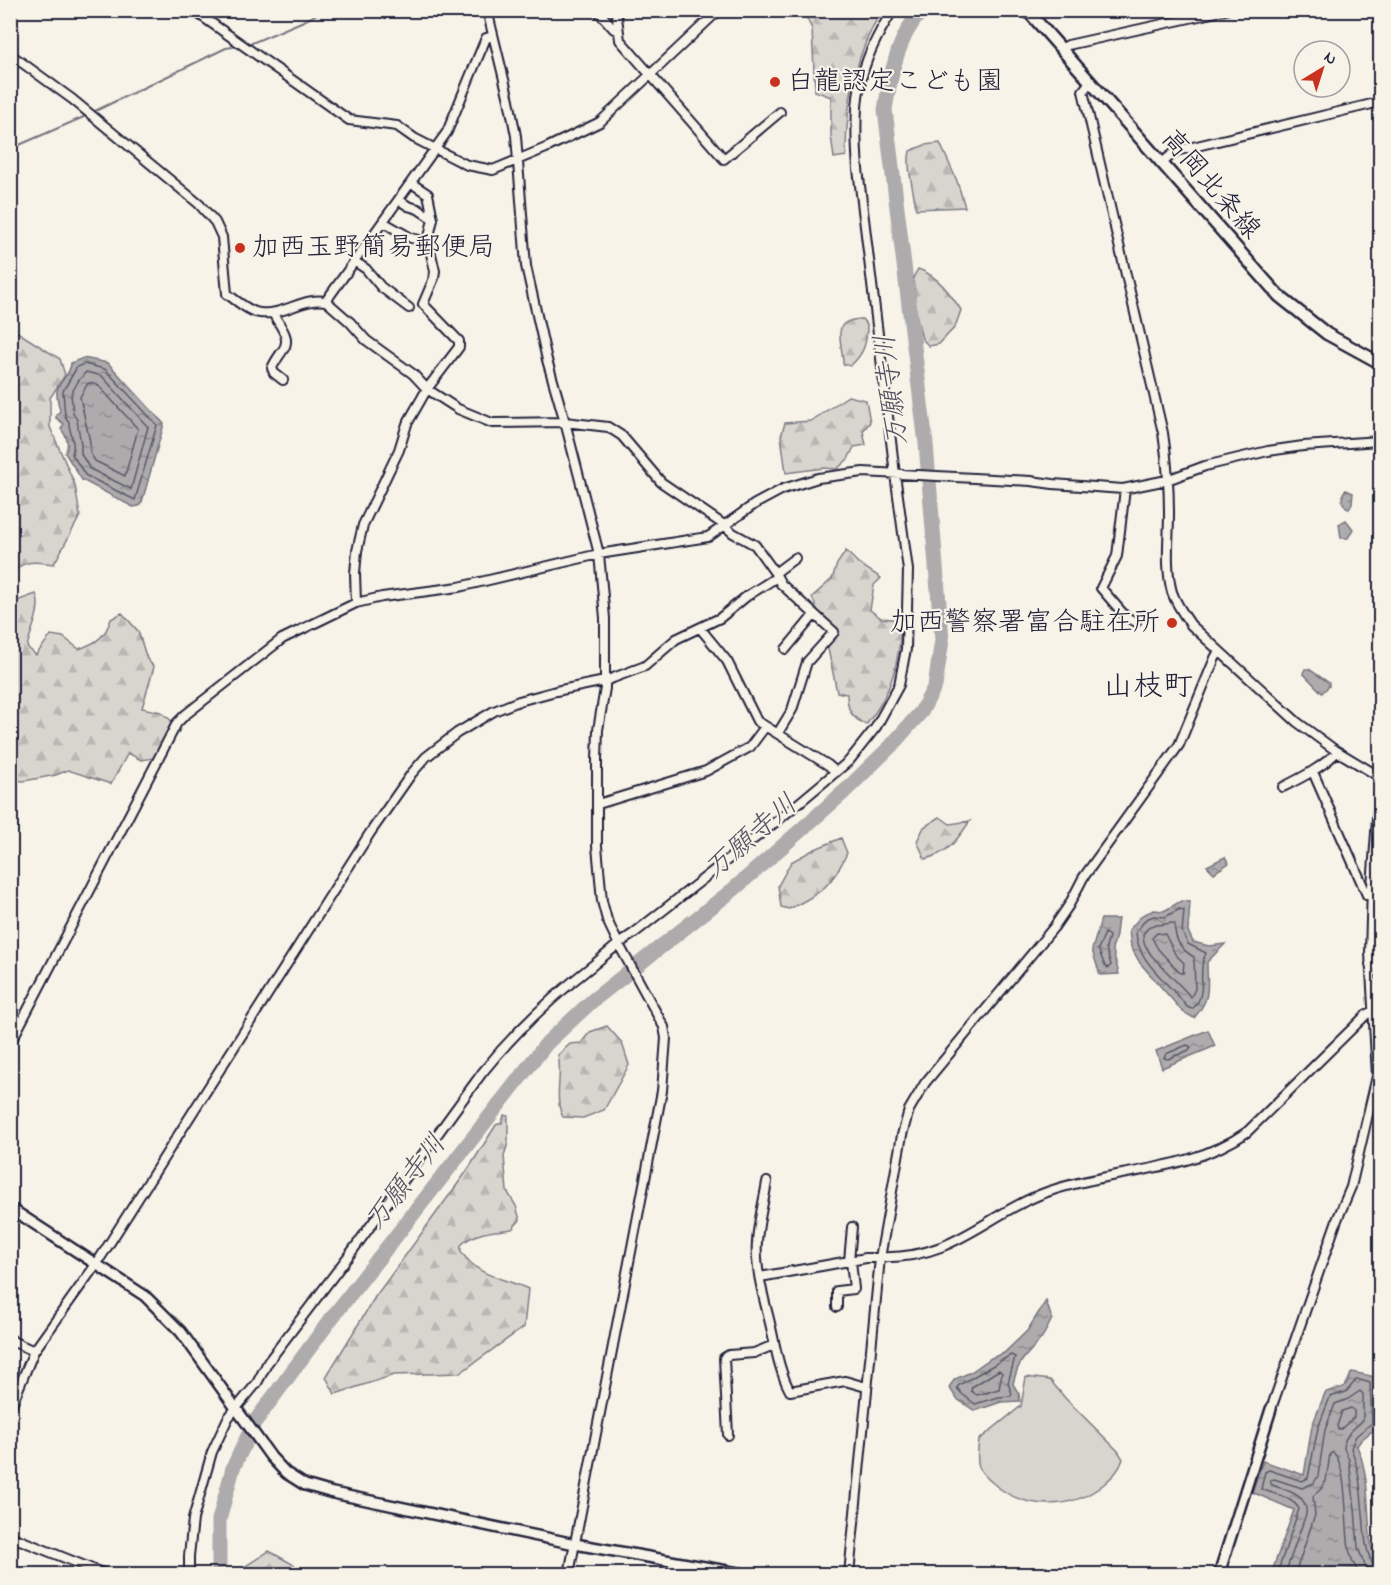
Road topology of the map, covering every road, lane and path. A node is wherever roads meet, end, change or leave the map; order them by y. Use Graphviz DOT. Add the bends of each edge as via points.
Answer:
graph roads {
  1 [pos="193,10"];
  2 [pos="495,10"];
  3 [pos="597,10"];
  4 [pos="616,10"];
  5 [pos="719,10"];
  6 [pos="892,10"];
  7 [pos="1226,10"];
  8 [pos="1032,12"];
  9 [pos="488,15"];
  10 [pos="618,29"];
  11 [pos="493,36"];
  12 [pos="1061,50"];
  13 [pos="10,54"];
  14 [pos="650,74"];
  15 [pos="1090,82"];
  16 [pos="1380,102"];
  17 [pos="780,112"];
  18 [pos="434,149"];
  19 [pos="518,159"];
  20 [pos="1161,164"];
  21 [pos="411,183"];
  22 [pos="399,200"];
  23 [pos="433,219"];
  24 [pos="383,222"];
  25 [pos="428,242"];
  26 [pos="354,261"];
  27 [pos="326,301"];
  28 [pos="409,308"];
  29 [pos="273,313"];
  30 [pos="1380,363"];
  31 [pos="283,380"];
  32 [pos="428,389"];
  33 [pos="565,422"];
  34 [pos="1380,441"];
  35 [pos="896,474"];
  36 [pos="1167,480"];
  37 [pos="1125,489"];
  38 [pos="724,525"];
  39 [pos="599,554"];
  40 [pos="795,558"];
  41 [pos="776,575"];
  42 [pos="356,603"];
  43 [pos="814,615"];
  44 [pos="1136,622"];
  45 [pos="700,628"];
  46 [pos="786,649"];
  47 [pos="1219,651"];
  48 [pos="604,681"];
  49 [pos="765,727"];
  50 [pos="778,733"];
  51 [pos="1337,752"];
  52 [pos="836,772"];
  53 [pos="1313,772"];
  54 [pos="1380,778"];
  55 [pos="1283,787"];
  56 [pos="598,804"];
  57 [pos="1375,888"];
  58 [pos="619,945"];
  59 [pos="1370,964"];
  60 [pos="1380,966"];
  61 [pos="1373,1011"];
  62 [pos="10,1044"];
  63 [pos="1378,1067"];
  64 [pos="1377,1094"];
  65 [pos="767,1182"];
  66 [pos="10,1208"];
  67 [pos="852,1227"];
  68 [pos="880,1258"];
  69 [pos="850,1261"];
  70 [pos="97,1263"];
  71 [pos="760,1277"];
  72 [pos="837,1307"];
  73 [pos="10,1338"];
  74 [pos="774,1345"];
  75 [pos="34,1351"];
  76 [pos="866,1387"];
  77 [pos="10,1409"];
  78 [pos="1271,1409"];
  79 [pos="237,1411"];
  80 [pos="728,1435"];
  81 [pos="10,1536"];
  82 [pos="575,1544"];
  83 [pos="105,1575"];
  84 [pos="189,1575"];
  85 [pos="569,1575"];
  86 [pos="744,1575"];
  87 [pos="849,1575"];
  88 [pos="1219,1575"];
  1 -- 18 [label="street" via="350,120 397,126"];
  2 -- 9 [label="street"];
  3 -- 10 [label="street"];
  4 -- 10 [label="street"];
  5 -- 14 [label="street"];
  6 -- 35 [label="street" via="863,66 855,131"];
  7 -- 12 [label="street" via="1068,45"];
  8 -- 12 [label="main road, 高岡北条線"];
  9 -- 11 [label="street"];
  10 -- 14 [label="street" via="620,40"];
  11 -- 18 [label="street" via="486,38 450,125"];
  11 -- 19 [label="street"];
  12 -- 15 [label="main road, 高岡北条線"];
  13 -- 29 [label="street" via="72,99 199,204 222,237 227,294 258,313"];
  14 -- 17 [label="street" via="724,159"];
  14 -- 19 [label="street" via="600,122"];
  15 -- 20 [label="main road, 高岡北条線"];
  15 -- 36 [label="street" via="1083,91 1164,433"];
  16 -- 20 [label="street" via="1176,150"];
  18 -- 19 [label="street" via="482,169 493,170"];
  18 -- 21 [label="street"];
  19 -- 33 [label="street" via="526,266"];
  20 -- 30 [label="main road, 高岡北条線" via="1279,296 1327,334"];
  21 -- 22 [label="street"];
  21 -- 23 [label="street" via="428,194"];
  22 -- 23 [label="street"];
  22 -- 24 [label="street"];
  23 -- 25 [label="street"];
  24 -- 25 [label="street" via="411,238"];
  24 -- 26 [label="street"];
  25 -- 32 [label="street" via="435,271 423,304 459,341 459,347"];
  26 -- 27 [label="street"];
  26 -- 28 [label="street"];
  27 -- 29 [label="street" via="311,301"];
  27 -- 32 [label="street" via="366,340"];
  29 -- 31 [label="street" via="284,333 286,347 272,368"];
  32 -- 33 [label="street" via="458,409 492,423"];
  32 -- 42 [label="street" via="407,424 399,450 363,525 357,551"];
  33 -- 38 [label="street" via="609,427 622,436 661,482"];
  33 -- 39 [label="street"];
  34 -- 36 [label="street" via="1268,451"];
  35 -- 37 [label="street"];
  35 -- 38 [label="street" via="864,472 818,478 783,489"];
  35 -- 52 [label="street" via="908,570 899,685 876,727"];
  36 -- 37 [label="street"];
  36 -- 47 [label="street" via="1167,556 1172,593 1191,625"];
  37 -- 44 [label="street" via="1117,556 1101,588 1126,617"];
  38 -- 39 [label="street" via="708,537"];
  38 -- 41 [label="street" via="755,545"];
  39 -- 42 [label="street" via="459,587"];
  39 -- 48 [label="street" via="605,618"];
  40 -- 41 [label="street"];
  41 -- 43 [label="street" via="781,585"];
  41 -- 45 [label="street" via="720,618"];
  42 -- 62 [label="street" via="282,639 177,723"];
  43 -- 46 [label="street"];
  43 -- 50 [label="street" via="834,632 807,662 795,703"];
  45 -- 48 [label="street" via="676,639 645,666"];
  45 -- 49 [label="street" via="727,661 757,721"];
  47 -- 51 [label="street" via="1297,722"];
  47 -- 68 [label="street" via="1179,745 1083,878 1054,927 916,1096 902,1135"];
  48 -- 56 [label="street" via="598,730"];
  48 -- 70 [label="street" via="555,691 494,711 457,733 411,773"];
  49 -- 50 [label="street"];
  49 -- 56 [label="street" via="750,747 706,771"];
  50 -- 52 [label="street"];
  51 -- 53 [label="street"];
  51 -- 54 [label="street"];
  52 -- 58 [label="street"];
  53 -- 55 [label="street"];
  53 -- 57 [label="street" via="1367,895"];
  54 -- 57 [label="street"];
  56 -- 58 [label="street" via="600,893"];
  57 -- 59 [label="street"];
  58 -- 79 [label="street" via="572,982 505,1045 482,1073 268,1362"];
  58 -- 82 [label="street" via="666,1038 662,1091"];
  59 -- 60 [label="street"];
  59 -- 61 [label="street"];
  61 -- 63 [label="street"];
  61 -- 68 [label="street" via="1230,1144 1180,1161 1048,1192 945,1246 912,1256"];
  63 -- 64 [label="street"];
  64 -- 78 [label="street" via="1351,1187"];
  65 -- 71 [label="street" via="757,1242"];
  66 -- 70 [label="street"];
  67 -- 69 [label="street"];
  68 -- 69 [label="street"];
  68 -- 76 [label="street"];
  69 -- 71 [label="street"];
  69 -- 72 [label="street" via="854,1289 837,1291"];
  70 -- 75 [label="street"];
  70 -- 79 [label="street" via="146,1296 165,1315"];
  71 -- 74 [label="street"];
  73 -- 75 [label="street"];
  74 -- 76 [label="street" via="790,1391 845,1381"];
  74 -- 80 [label="street" via="724,1358"];
  75 -- 77 [label="street"];
  76 -- 87 [label="street"];
  78 -- 88 [label="street"];
  79 -- 82 [label="street" via="271,1457 304,1485"];
  79 -- 84 [label="street" via="228,1418 205,1474 193,1519"];
  81 -- 83 [label="street"];
  82 -- 85 [label="street"];
  82 -- 86 [label="street"];
}
